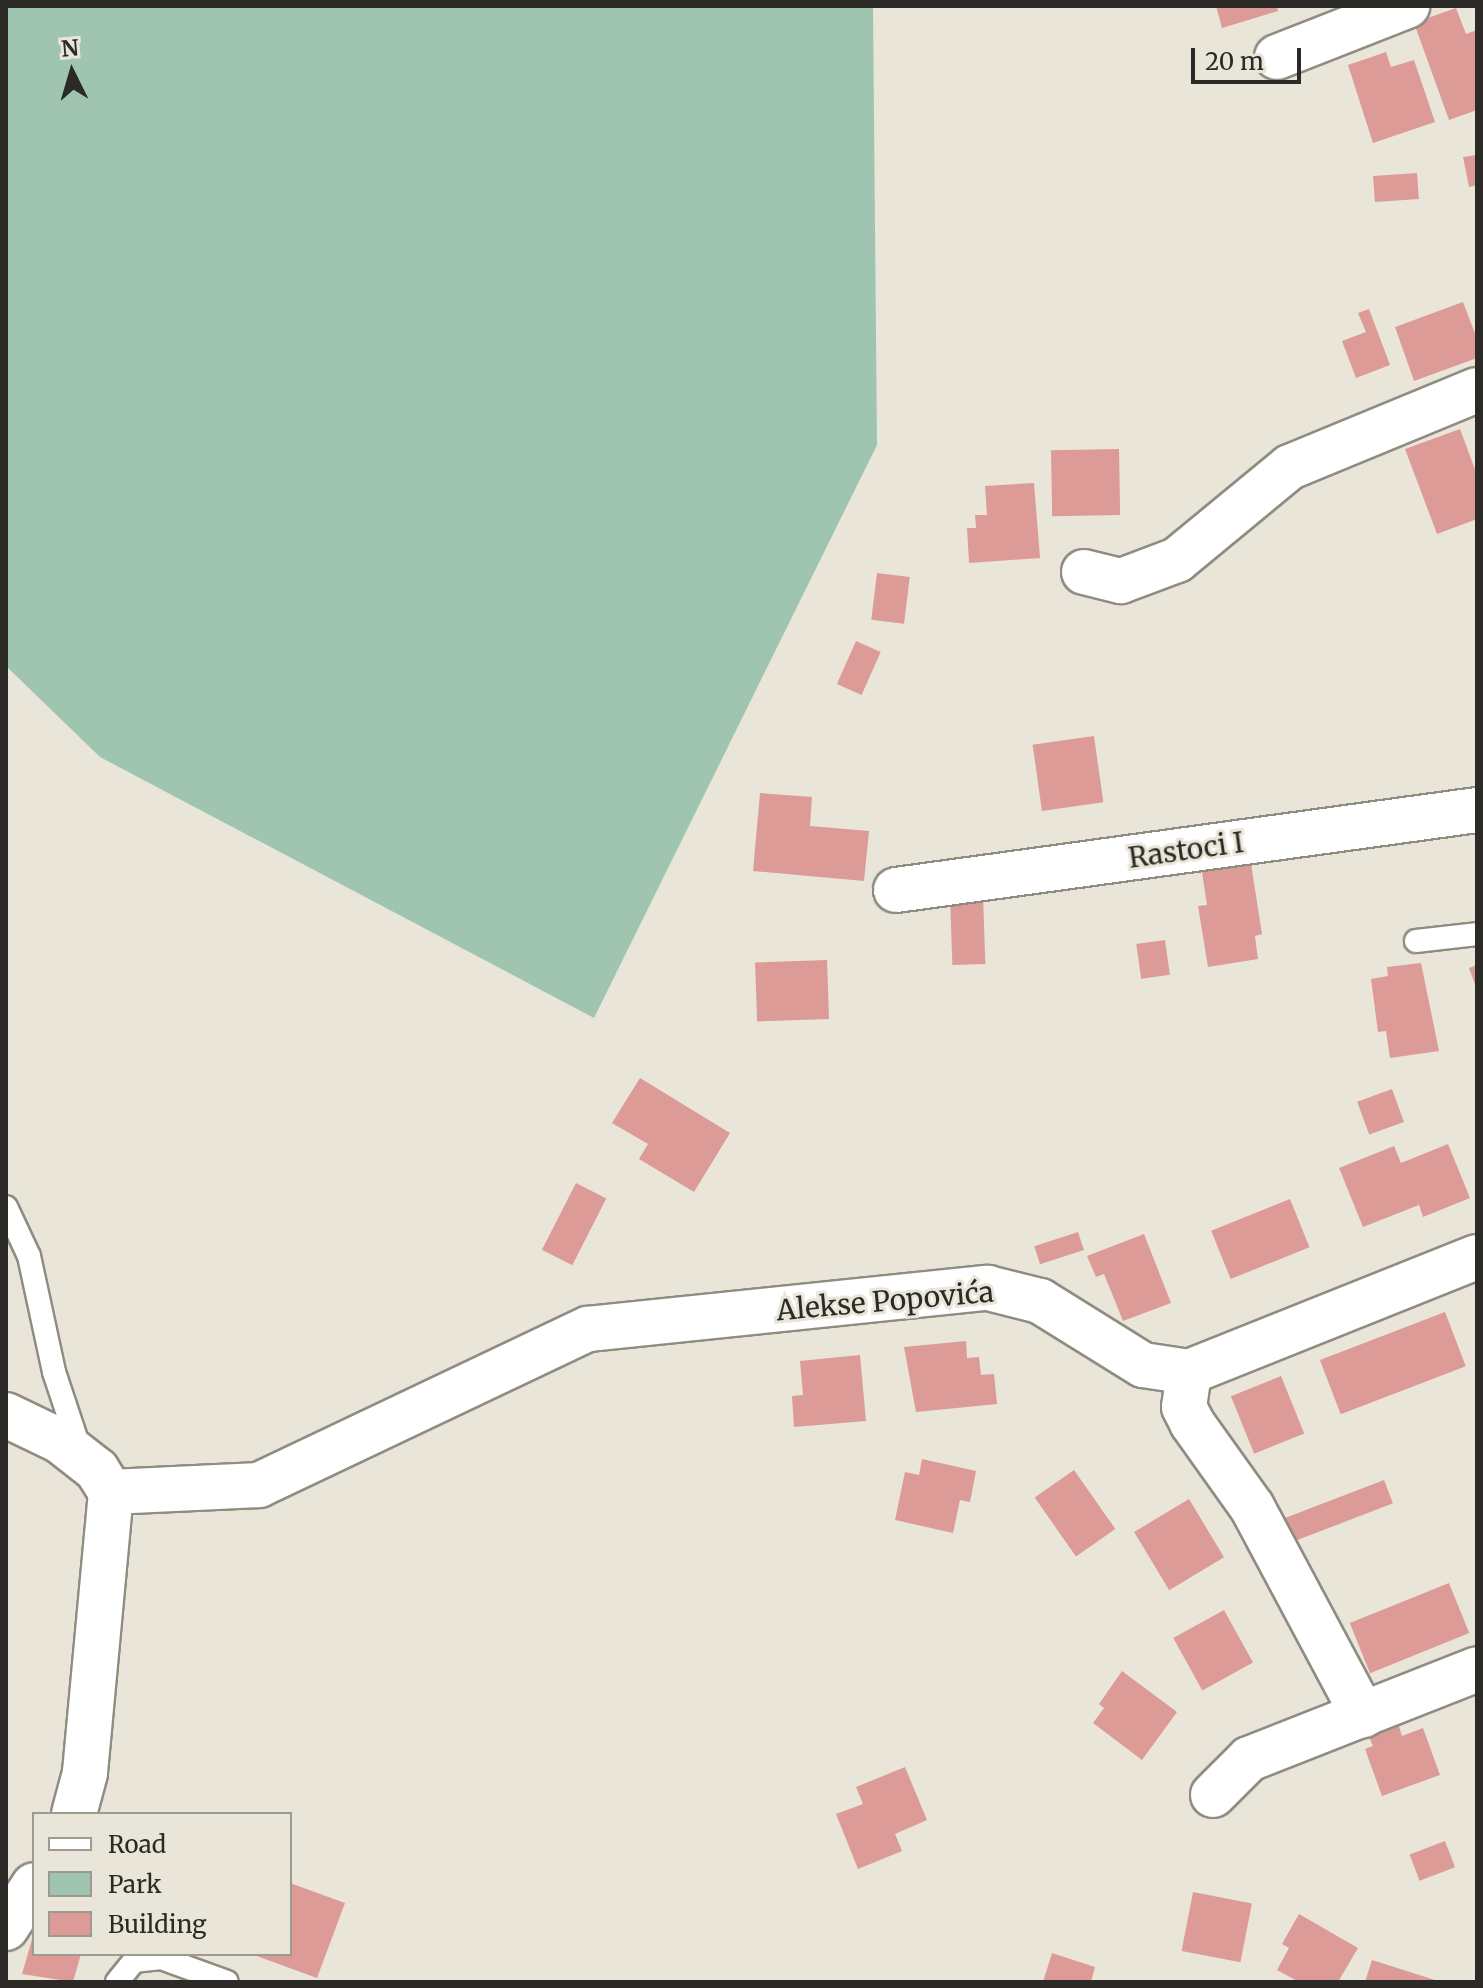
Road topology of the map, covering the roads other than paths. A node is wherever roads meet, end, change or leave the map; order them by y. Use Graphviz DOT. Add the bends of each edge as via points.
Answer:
graph roads {
  1 [pos="1407,6"];
  2 [pos="1277,57"];
  3 [pos="1477,390"];
  4 [pos="1084,572"];
  5 [pos="1477,810"];
  6 [pos="896,890"];
  7 [pos="1477,934"];
  8 [pos="1416,941"];
  9 [pos="6,1207"];
  10 [pos="1477,1257"];
  11 [pos="1189,1372"];
  12 [pos="6,1415"];
  13 [pos="97,1476"];
  14 [pos="1477,1669"];
  15 [pos="1363,1715"];
  16 [pos="1213,1795"];
  17 [pos="75,1812"];
  18 [pos="32,1888"];
  19 [pos="6,1928"];
  20 [pos="117,1982"];
  21 [pos="227,1982"];
  1 -- 2 [label="street"];
  3 -- 4 [label="street" via="1290,467 1177,560 1121,581"];
  5 -- 6 [label="street, Rastoci I"];
  7 -- 8 [label="lane"];
  9 -- 13 [label="lane" via="29,1256 54,1372"];
  10 -- 11 [label="street"];
  11 -- 13 [label="street, Alekse Popovića" via="1143,1365 1040,1301 988,1288 588,1329 259,1485"];
  11 -- 15 [label="street" via="1184,1407 1192,1423 1252,1507"];
  12 -- 13 [label="street" via="60,1441"];
  13 -- 17 [label="street" via="85,1773"];
  14 -- 15 [label="street"];
  15 -- 16 [label="street" via="1249,1759"];
  18 -- 19 [label="street"];
  20 -- 21 [label="lane" via="134,1961 161,1958"];
}
